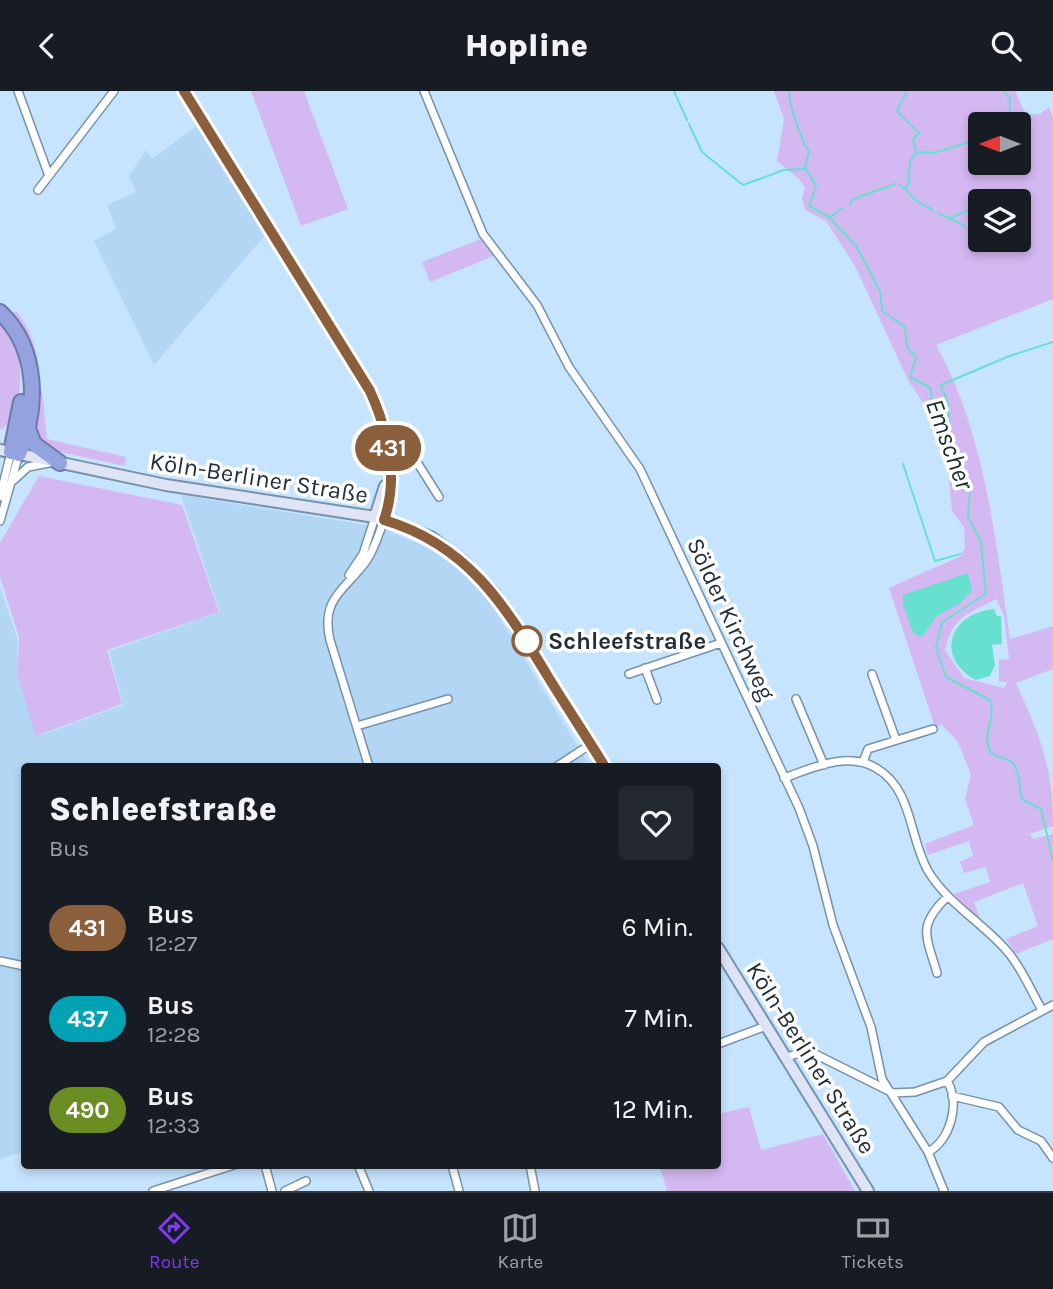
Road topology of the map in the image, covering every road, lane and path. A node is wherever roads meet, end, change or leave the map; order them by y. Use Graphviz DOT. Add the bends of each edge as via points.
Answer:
graph roads {
  1 [pos="18,91"];
  2 [pos="114,91"];
  3 [pos="184,91"];
  4 [pos="424,91"];
  5 [pos="49,176"];
  6 [pos="38,190"];
  7 [pos="0,312"];
  8 [pos="0,318"];
  9 [pos="23,424"];
  10 [pos="0,438"];
  11 [pos="387,439"];
  12 [pos="10,452"];
  13 [pos="60,463"];
  14 [pos="0,466"];
  15 [pos="13,481"];
  16 [pos="3,486"];
  17 [pos="0,497"];
  18 [pos="439,497"];
  19 [pos="379,519"];
  20 [pos="0,521"];
  21 [pos="721,642"];
  22 [pos="645,668"];
  23 [pos="629,674"];
  24 [pos="872,674"];
  25 [pos="447,699"];
  26 [pos="796,699"];
  27 [pos="657,700"];
  28 [pos="357,726"];
  29 [pos="933,729"];
  30 [pos="896,740"];
  31 [pos="591,744"];
  32 [pos="863,762"];
  33 [pos="368,763"];
  34 [pos="562,763"];
  35 [pos="603,763"];
  36 [pos="824,765"];
  37 [pos="784,778"];
  38 [pos="948,896"];
  39 [pos="721,955"];
  40 [pos="0,961"];
  41 [pos="21,965"];
  42 [pos="937,973"];
  43 [pos="1053,1005"];
  44 [pos="1042,1010"];
  45 [pos="766,1027"];
  46 [pos="721,1043"];
  47 [pos="785,1058"];
  48 [pos="947,1081"];
  49 [pos="885,1086"];
  50 [pos="952,1096"];
  51 [pos="1050,1146"];
  52 [pos="928,1152"];
  53 [pos="1053,1158"];
  54 [pos="223,1169"];
  55 [pos="266,1169"];
  56 [pos="360,1169"];
  57 [pos="453,1169"];
  58 [pos="531,1169"];
  59 [pos="306,1181"];
  60 [pos="173,1188"];
  61 [pos="153,1191"];
  62 [pos="272,1191"];
  63 [pos="285,1191"];
  64 [pos="369,1191"];
  65 [pos="459,1191"];
  66 [pos="535,1191"];
  67 [pos="869,1191"];
  68 [pos="944,1191"];
  1 -- 5 [label="street"];
  2 -- 5 [label="street"];
  3 -- 11 [label="main road" via="362,376"];
  4 -- 21 [label="street, Sölder Kirchweg" via="483,234 531,296 569,367 640,469"];
  5 -- 6 [label="street"];
  7 -- 9 [label="highway" via="22,337 30,359"];
  8 -- 9 [label="highway" via="16,337 24,359"];
  9 -- 10 [label="highway"];
  9 -- 12 [label="highway"];
  9 -- 13 [label="highway" via="39,449"];
  11 -- 18 [label="street" via="403,440"];
  11 -- 19 [label="main road" via="391,472"];
  12 -- 13 [label="main road, Köln-Berliner Straße"];
  12 -- 15 [label="street"];
  12 -- 16 [label="street"];
  13 -- 15 [label="street" via="28,467"];
  13 -- 19 [label="main road, Köln-Berliner Straße"];
  14 -- 16 [label="street"];
  15 -- 20 [label="street"];
  16 -- 17 [label="street"];
  19 -- 28 [label="street" via="369,555 331,604 328,625"];
  19 -- 31 [label="main road, Köln-Berliner Straße" via="431,537 476,573 514,621"];
  21 -- 22 [label="street"];
  21 -- 37 [label="street, Sölder Kirchweg"];
  22 -- 23 [label="street"];
  22 -- 27 [label="street"];
  24 -- 30 [label="street"];
  25 -- 28 [label="street"];
  26 -- 36 [label="street"];
  28 -- 33 [label="street"];
  29 -- 30 [label="street"];
  30 -- 32 [label="street" via="868,749"];
  31 -- 34 [label="street"];
  31 -- 35 [label="main road, Köln-Berliner Straße"];
  32 -- 36 [label="street"];
  32 -- 38 [label="street" via="881,771 897,788 927,869"];
  36 -- 37 [label="street"];
  37 -- 49 [label="street, Sölder Kirchweg" via="808,830 833,925 871,1027"];
  38 -- 42 [label="street" via="926,923"];
  38 -- 44 [label="street" via="1010,954"];
  39 -- 45 [label="main road, Köln-Berliner Straße"];
  40 -- 41 [label="street"];
  43 -- 44 [label="street"];
  44 -- 48 [label="street" via="984,1042"];
  45 -- 46 [label="street"];
  45 -- 47 [label="main road, Köln-Berliner Straße"];
  47 -- 49 [label="street" via="807,1050"];
  47 -- 67 [label="main road, Köln-Berliner Straße"];
  48 -- 49 [label="street" via="906,1094 893,1093"];
  48 -- 50 [label="street"];
  49 -- 52 [label="street, Sölder Kirchweg"];
  50 -- 51 [label="street" via="999,1107 1018,1129"];
  50 -- 52 [label="street" via="947,1136"];
  51 -- 53 [label="street"];
  52 -- 68 [label="street, Sölder Kirchweg"];
  54 -- 60 [label="street"];
  55 -- 62 [label="street"];
  56 -- 64 [label="street"];
  57 -- 65 [label="street"];
  58 -- 66 [label="street"];
  59 -- 63 [label="street"];
  60 -- 61 [label="street"];
}
